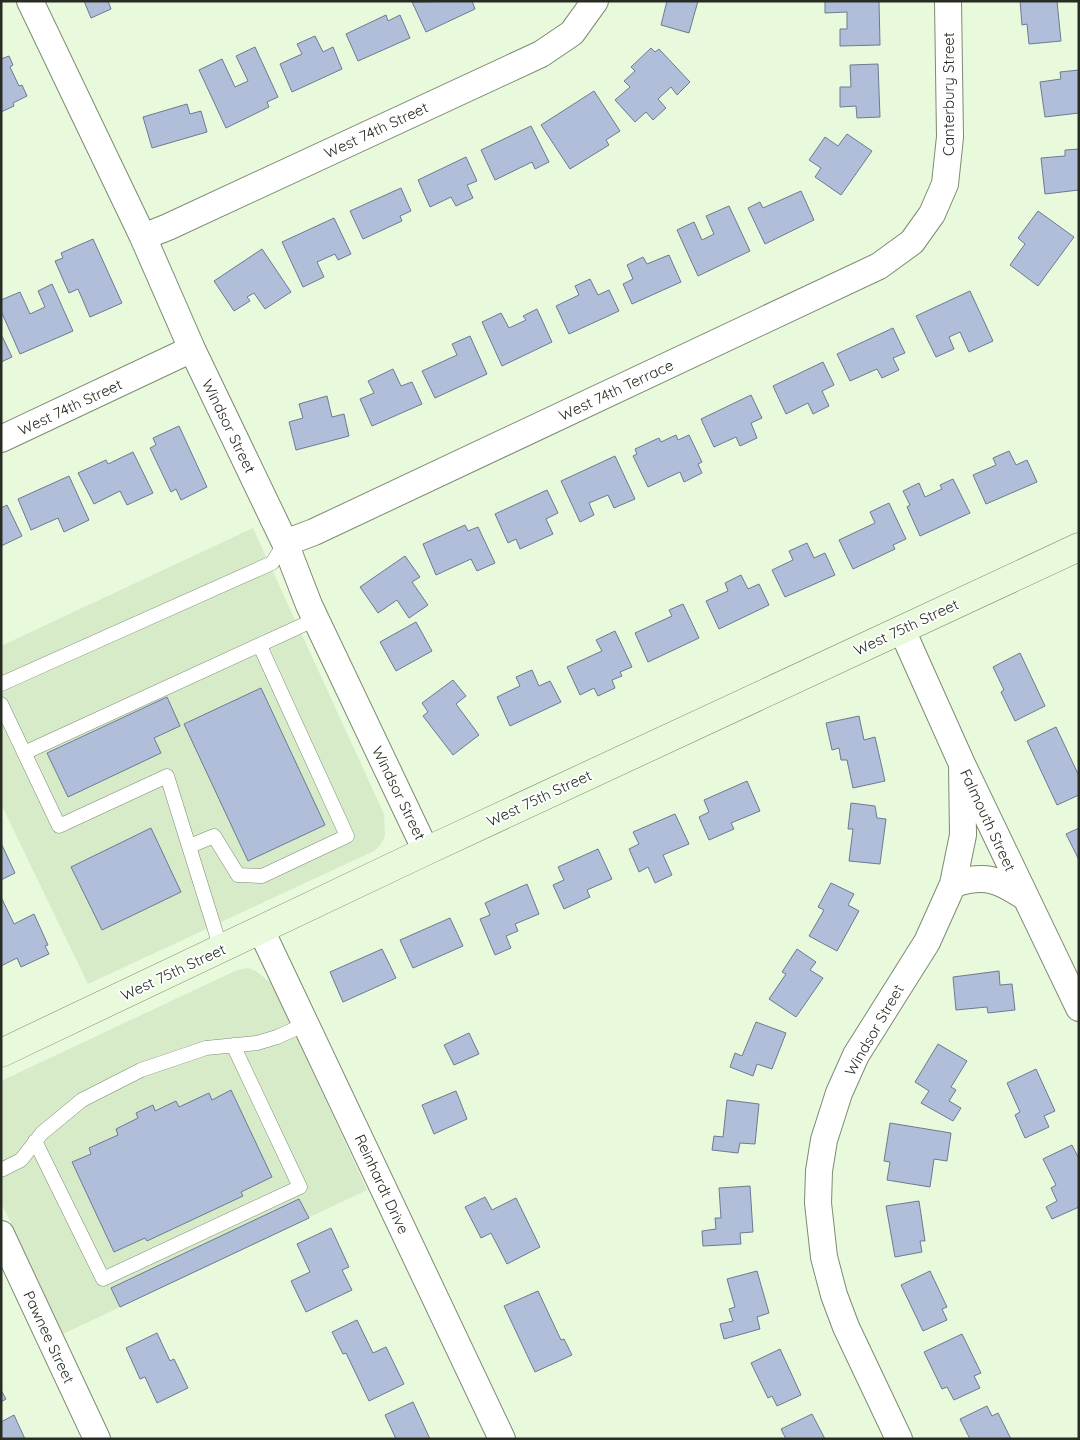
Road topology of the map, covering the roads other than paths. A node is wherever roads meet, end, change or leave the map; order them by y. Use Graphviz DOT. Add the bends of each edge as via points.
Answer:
graph roads {
  1 [pos="30,1"];
  2 [pos="948,1"];
  3 [pos="594,2"];
  4 [pos="932,214"];
  5 [pos="143,237"];
  6 [pos="192,349"];
  7 [pos="1,439"];
  8 [pos="285,543"];
  9 [pos="1079,547"];
  10 [pos="316,619"];
  11 [pos="902,630"];
  12 [pos="260,646"];
  13 [pos="1,684"];
  14 [pos="1,704"];
  15 [pos="24,753"];
  16 [pos="962,764"];
  17 [pos="190,846"];
  18 [pos="426,850"];
  19 [pos="953,884"];
  20 [pos="1025,897"];
  21 [pos="261,930"];
  22 [pos="220,949"];
  23 [pos="1079,1008"];
  24 [pos="306,1024"];
  25 [pos="233,1045"];
  26 [pos="1,1053"];
  27 [pos="36,1141"];
  28 [pos="1,1170"];
  29 [pos="1,1234"];
  30 [pos="97,1439"];
  31 [pos="502,1439"];
  32 [pos="899,1439"];
  1 -- 5 [label="street, Windsor Street"];
  2 -- 4 [label="street, Canterbury Street" via="950,137 946,184"];
  3 -- 5 [label="street, West 74th Street" via="572,33 541,54"];
  4 -- 8 [label="street, West 74th Terrace" via="912,242 879,266"];
  5 -- 6 [label="street, Windsor Street"];
  6 -- 7 [label="street, West 74th Street"];
  6 -- 8 [label="street, Windsor Street"];
  8 -- 10 [label="street, Windsor Street"];
  8 -- 13 [label="lane" via="272,563"];
  9 -- 11 [label="main road, West 75th Street"];
  10 -- 12 [label="lane"];
  10 -- 18 [label="street, Windsor Street"];
  11 -- 16 [label="street, Falmouth Street"];
  11 -- 18 [label="main road, West 75th Street"];
  12 -- 15 [label="lane"];
  12 -- 17 [label="lane" via="347,836 262,876 238,875 214,836"];
  14 -- 15 [label="lane"];
  15 -- 17 [label="lane" via="59,826 167,776"];
  16 -- 19 [label="street, Windsor Street" via="963,835"];
  16 -- 20 [label="street, Falmouth Street"];
  17 -- 22 [label="lane"];
  18 -- 21 [label="main road, West 75th Street"];
  19 -- 20 [label="street" via="972,878 991,879"];
  19 -- 32 [label="street, Windsor Street" via="927,942 856,1055 838,1093 819,1171 818,1203 824,1257 834,1295"];
  20 -- 23 [label="street, Falmouth Street"];
  21 -- 22 [label="main road, West 75th Street"];
  21 -- 24 [label="street, Reinhardt Drive"];
  22 -- 26 [label="main road, West 75th Street"];
  24 -- 25 [label="lane" via="257,1043"];
  24 -- 31 [label="street, Reinhardt Drive"];
  25 -- 27 [label="lane" via="206,1048 141,1070 82,1100"];
  25 -- 27 [label="lane" via="300,1187 104,1279"];
  27 -- 28 [label="lane" via="21,1160"];
  29 -- 30 [label="street, Pawnee Street"];
}
